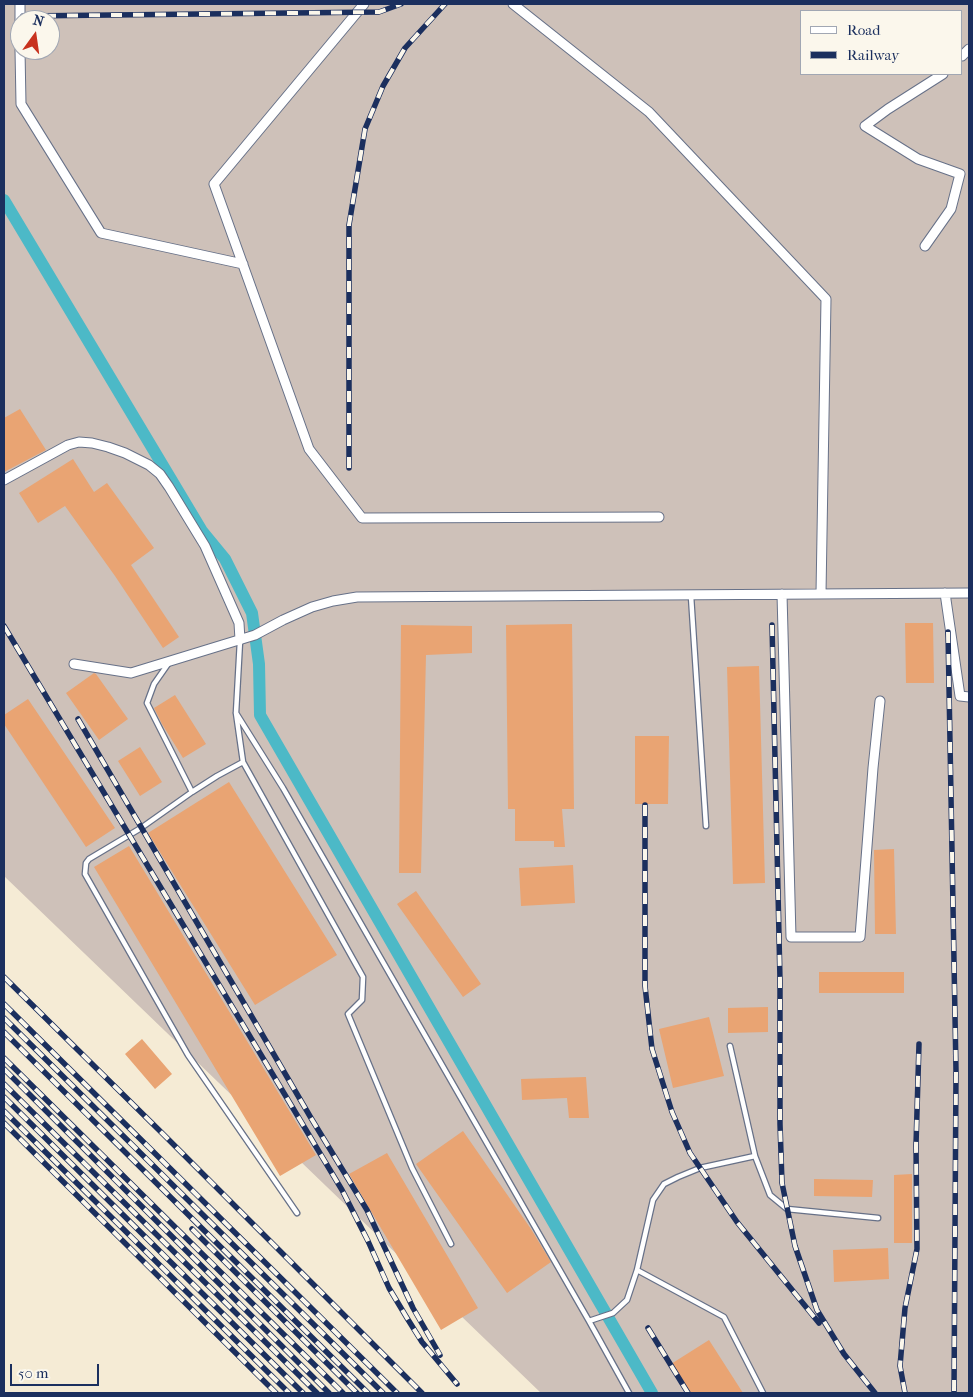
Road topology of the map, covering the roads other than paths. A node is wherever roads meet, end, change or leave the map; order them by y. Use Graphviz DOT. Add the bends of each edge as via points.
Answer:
graph roads {
  1 [pos="364,4"];
  2 [pos="513,4"];
  3 [pos="20,60"];
  4 [pos="941,75"];
  5 [pos="925,246"];
  6 [pos="243,264"];
  7 [pos="4,480"];
  8 [pos="659,517"];
  9 [pos="945,593"];
  10 [pos="969,593"];
  11 [pos="691,594"];
  12 [pos="782,594"];
  13 [pos="821,594"];
  14 [pos="240,640"];
  15 [pos="170,660"];
  16 [pos="74,664"];
  17 [pos="969,697"];
  18 [pos="880,701"];
  19 [pos="236,713"];
  20 [pos="243,762"];
  21 [pos="192,792"];
  22 [pos="706,826"];
  23 [pos="730,1046"];
  24 [pos="755,1156"];
  25 [pos="298,1214"];
  26 [pos="878,1218"];
  27 [pos="451,1244"];
  28 [pos="637,1270"];
  29 [pos="589,1321"];
  30 [pos="629,1393"];
  31 [pos="763,1393"];
  1 -- 6 [label="street" via="214,184"];
  2 -- 13 [label="street" via="650,112 826,300"];
  3 -- 6 [label="street" via="21,104 101,233"];
  4 -- 5 [label="street" via="865,126 918,160 960,174 951,209"];
  6 -- 8 [label="street" via="309,449 362,518"];
  7 -- 14 [label="street" via="79,442 108,447 149,466 160,474 205,546 239,623"];
  9 -- 10 [label="street"];
  9 -- 13 [label="street"];
  9 -- 17 [label="street" via="960,696"];
  11 -- 12 [label="street"];
  11 -- 14 [label="street" via="356,597 312,607"];
  11 -- 22 [label="lane"];
  12 -- 13 [label="street"];
  12 -- 18 [label="street" via="791,938 860,938"];
  14 -- 15 [label="street"];
  14 -- 19 [label="lane"];
  15 -- 16 [label="street" via="131,672"];
  15 -- 21 [label="lane" via="154,684 147,703"];
  19 -- 20 [label="lane"];
  19 -- 29 [label="lane" via="283,788"];
  20 -- 21 [label="lane"];
  20 -- 27 [label="lane" via="363,977 362,1000 348,1014 412,1168"];
  21 -- 25 [label="lane" via="89,859 84,874 188,1055"];
  23 -- 24 [label="lane"];
  24 -- 26 [label="lane" via="770,1195 788,1209"];
  24 -- 28 [label="lane" via="700,1168 664,1184 653,1200"];
  28 -- 29 [label="lane" via="627,1300 613,1312"];
  28 -- 31 [label="lane" via="724,1317"];
  29 -- 30 [label="lane"];
}
